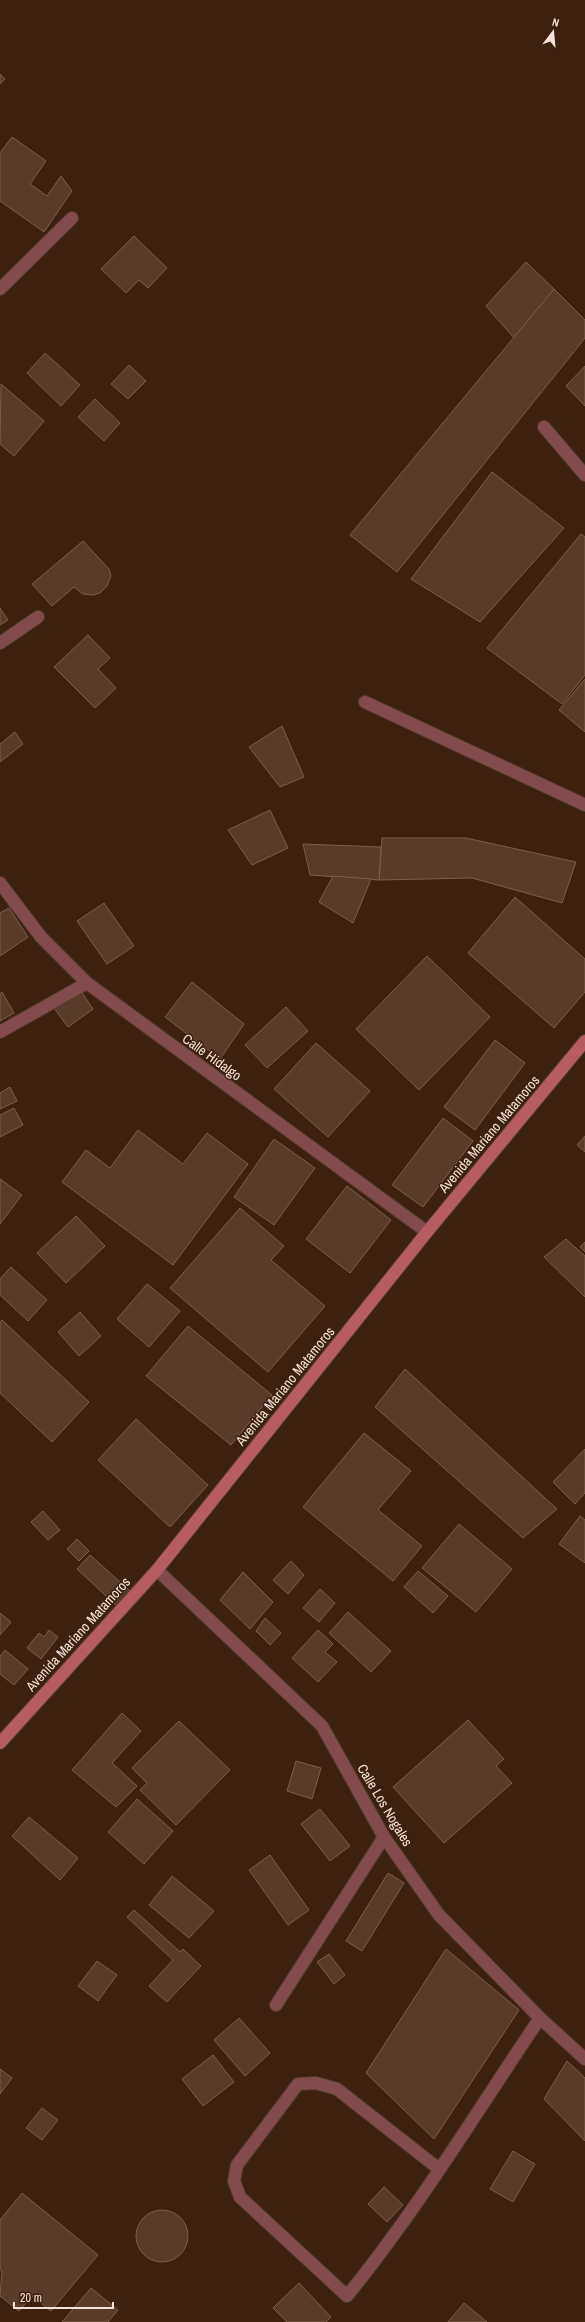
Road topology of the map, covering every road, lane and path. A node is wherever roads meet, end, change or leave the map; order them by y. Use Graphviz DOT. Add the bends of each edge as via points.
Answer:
graph roads {
  1 [pos="72,218"];
  2 [pos="0,289"];
  3 [pos="544,427"];
  4 [pos="585,475"];
  5 [pos="38,617"];
  6 [pos="0,643"];
  7 [pos="365,702"];
  8 [pos="585,805"];
  9 [pos="0,883"];
  10 [pos="87,983"];
  11 [pos="0,1032"];
  12 [pos="585,1041"];
  13 [pos="427,1232"];
  14 [pos="157,1570"];
  15 [pos="0,1743"];
  16 [pos="384,1837"];
  17 [pos="276,2005"];
  18 [pos="540,2018"];
  19 [pos="585,2058"];
  20 [pos="439,2169"];
  1 -- 2 [label="street"];
  3 -- 4 [label="street"];
  5 -- 6 [label="street"];
  7 -- 8 [label="street"];
  9 -- 10 [label="street, Calle Hidalgo" via="41,937"];
  10 -- 11 [label="street"];
  10 -- 13 [label="street, Calle Hidalgo"];
  12 -- 13 [label="street, Avenida Mariano Matamoros"];
  13 -- 14 [label="street, Avenida Mariano Matamoros"];
  14 -- 15 [label="street, Avenida Mariano Matamoros"];
  14 -- 16 [label="street, Calle Los Nogales" via="322,1726"];
  16 -- 17 [label="street"];
  16 -- 18 [label="street, Calle Los Nogales" via="439,1915"];
  18 -- 19 [label="street, Calle Los Nogales"];
  18 -- 20 [label="street"];
  20 -- 20 [label="street" via="337,2088 316,2083 298,2084 237,2165 234,2181 240,2197 347,2296 386,2248"];
}
